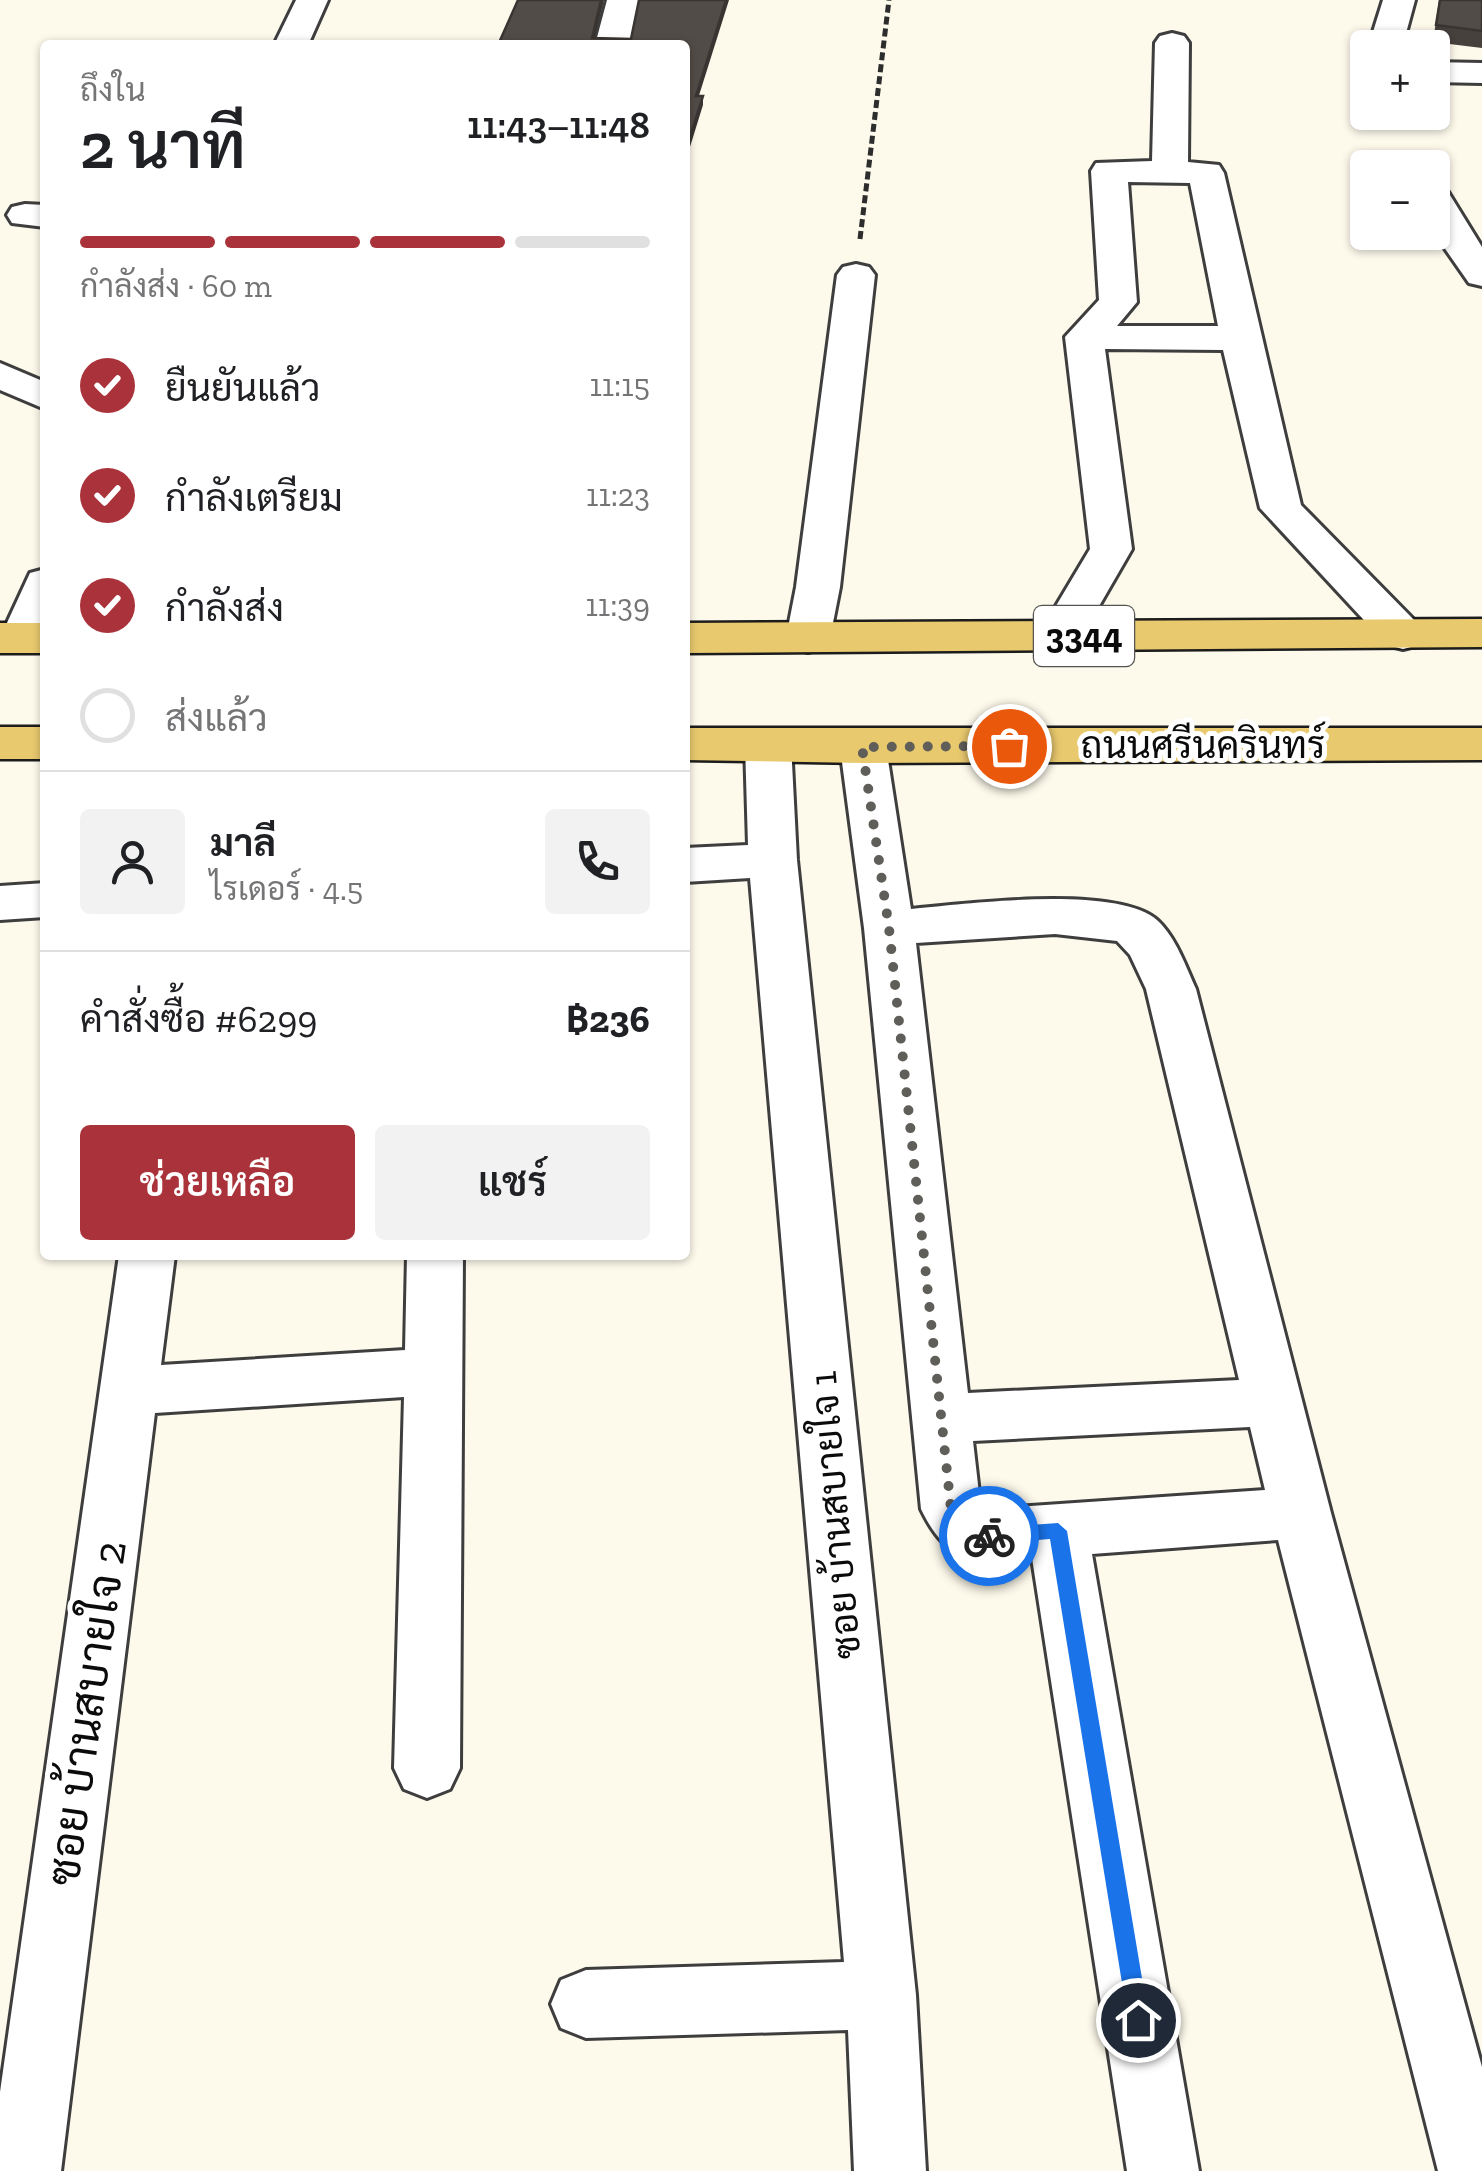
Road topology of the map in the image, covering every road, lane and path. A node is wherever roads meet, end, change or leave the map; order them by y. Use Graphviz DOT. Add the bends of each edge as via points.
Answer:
graph roads {
  1 [pos="312,0"];
  2 [pos="624,0"];
  3 [pos="888,0"];
  4 [pos="1399,0"];
  5 [pos="1390,30"];
  6 [pos="293,40"];
  7 [pos="613,40"];
  8 [pos="1172,43"];
  9 [pos="1450,73"];
  10 [pos="1482,74"];
  11 [pos="1170,172"];
  12 [pos="1450,229"];
  13 [pos="1482,274"];
  14 [pos="856,275"];
  15 [pos="1084,336"];
  16 [pos="1240,338"];
  17 [pos="0,375"];
  18 [pos="40,395"];
  19 [pos="40,594"];
  20 [pos="1482,633"];
  21 [pos="1403,635"];
  22 [pos="1060,636"];
  23 [pos="22,638"];
  24 [pos="690,638"];
  25 [pos="808,638"];
  26 [pos="0,743"];
  27 [pos="40,743"];
  28 [pos="690,744"];
  29 [pos="768,744"];
  30 [pos="1482,744"];
  31 [pos="862,747"];
  32 [pos="773,860"];
  33 [pos="690,865"];
  34 [pos="40,900"];
  35 [pos="0,903"];
  36 [pos="889,928"];
  37 [pos="146,1260"];
  38 [pos="435,1260"];
  39 [pos="433,1372"];
  40 [pos="129,1391"];
  41 [pos="1275,1402"];
  42 [pos="943,1418"];
  43 [pos="1301,1513"];
  44 [pos="1058,1531"];
  45 [pos="427,1768"];
  46 [pos="881,1994"];
  47 [pos="586,2004"];
  48 [pos="25,2171"];
  49 [pos="890,2171"];
  50 [pos="1164,2171"];
  51 [pos="1474,2171"];
  1 -- 6 [label="street"];
  2 -- 7 [label="street"];
  3 -- 14 [label="path"];
  4 -- 5 [label="street"];
  8 -- 11 [label="street"];
  9 -- 10 [label="street"];
  11 -- 15 [label="street" via="1109,170 1118,302"];
  11 -- 16 [label="street" via="1206,173"];
  12 -- 13 [label="street"];
  14 -- 25 [label="street"];
  15 -- 16 [label="street"];
  15 -- 22 [label="street" via="1111,549"];
  16 -- 21 [label="street" via="1281,508"];
  17 -- 18 [label="street"];
  19 -- 23 [label="street"];
  20 -- 21 [label="main road, 3344"];
  21 -- 22 [label="main road, 3344"];
  22 -- 25 [label="main road, 3344"];
  24 -- 25 [label="main road, 3344"];
  26 -- 27 [label="main road"];
  28 -- 29 [label="main road, ถนนศรีนครินทร์"];
  29 -- 31 [label="main road, ถนนศรีนครินทร์"];
  29 -- 32 [label="street, ซอย บ้านสบายใจ 1"];
  30 -- 31 [label="main road, ถนนศรีนครินทร์"];
  31 -- 36 [label="street"];
  32 -- 33 [label="street"];
  32 -- 46 [label="street, ซอย บ้านสบายใจ 1"];
  34 -- 35 [label="street"];
  36 -- 41 [label="street" via="1057,917 1104,919 1134,927 1144,938 1171,989"];
  36 -- 42 [label="street"];
  37 -- 40 [label="street, ซอย บ้านสบายใจ 2"];
  38 -- 39 [label="street"];
  39 -- 40 [label="street"];
  39 -- 45 [label="street"];
  40 -- 48 [label="street, ซอย บ้านสบายใจ 2"];
  41 -- 42 [label="street"];
  41 -- 43 [label="street"];
  42 -- 44 [label="street" via="951,1509 962,1525 980,1536"];
  43 -- 44 [label="street"];
  43 -- 51 [label="street"];
  44 -- 50 [label="street"];
  46 -- 47 [label="street"];
  46 -- 49 [label="street, ซอย บ้านสบายใจ 1"];
}
